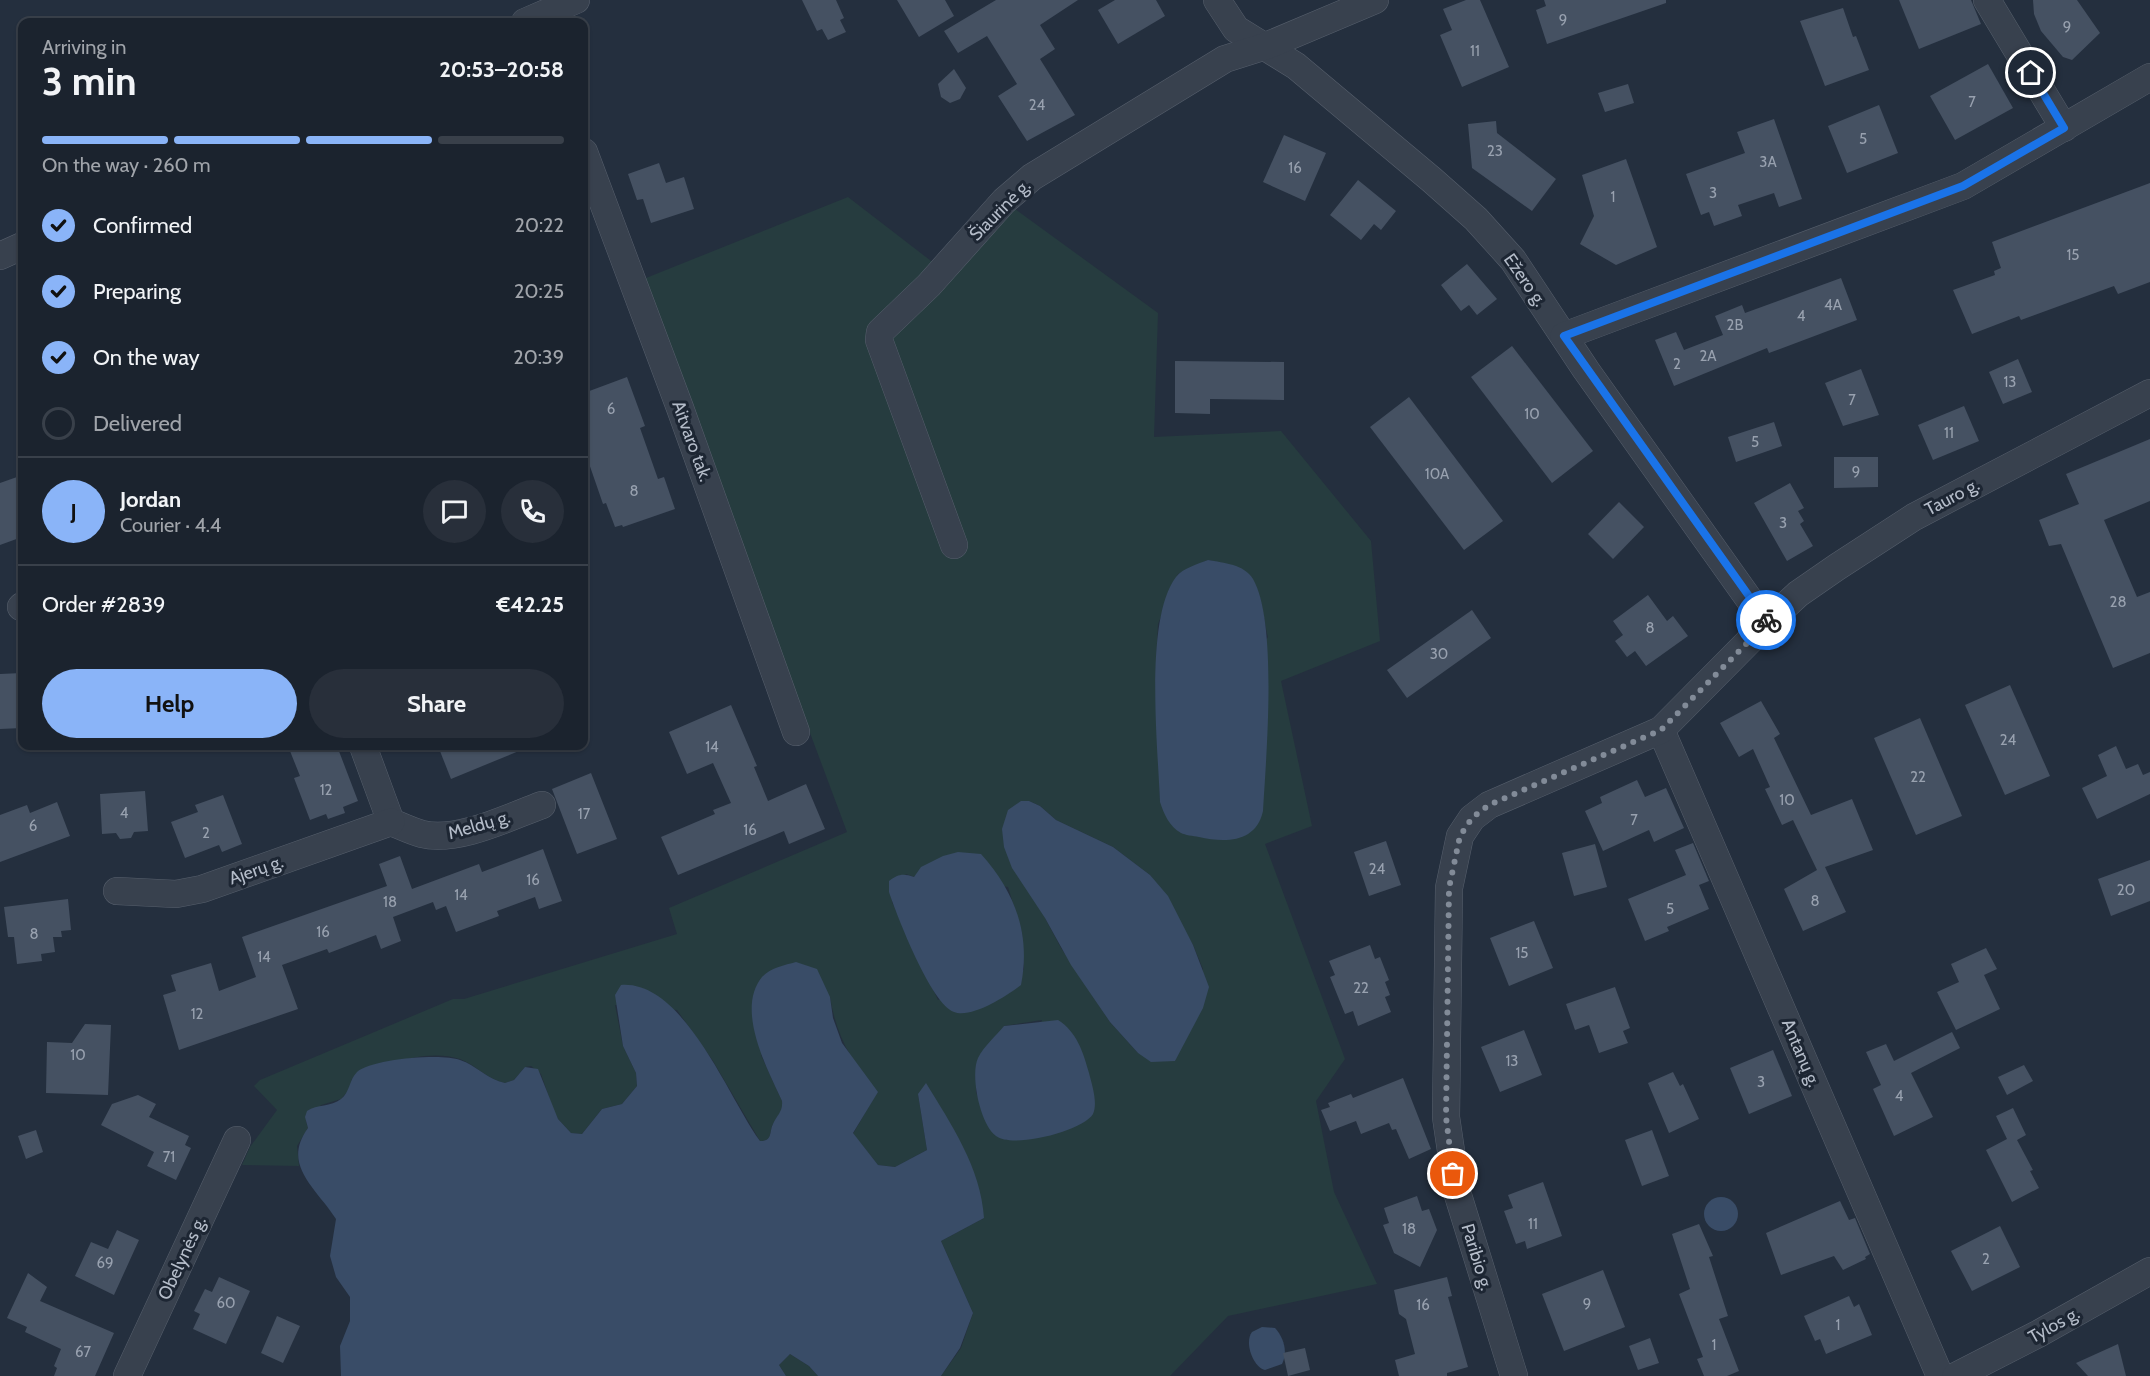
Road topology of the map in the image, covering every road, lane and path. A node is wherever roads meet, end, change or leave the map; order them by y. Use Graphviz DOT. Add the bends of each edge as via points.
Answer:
graph roads {
  1 [pos="576,0"];
  2 [pos="1217,0"];
  3 [pos="1375,0"];
  4 [pos="1987,0"];
  5 [pos="537,18"];
  6 [pos="1266,46"];
  7 [pos="2150,76"];
  8 [pos="2064,128"];
  9 [pos="588,163"];
  10 [pos="18,248"];
  11 [pos="0,256"];
  12 [pos="1564,336"];
  13 [pos="2150,393"];
  14 [pos="954,545"];
  15 [pos="1768,622"];
  16 [pos="1661,730"];
  17 [pos="796,732"];
  18 [pos="364,750"];
  19 [pos="542,805"];
  20 [pos="391,822"];
  21 [pos="117,891"];
  22 [pos="237,1140"];
  23 [pos="2150,1271"];
  24 [pos="127,1376"];
  25 [pos="1514,1376"];
  26 [pos="1940,1376"];
  27 [pos="1956,1376"];
  1 -- 5 [label="street"];
  2 -- 6 [label="street, Ežero g." via="1236,29"];
  3 -- 6 [label="street, Šiaurinė g."];
  4 -- 8 [label="street"];
  6 -- 12 [label="street, Ežero g." via="1305,73 1476,219 1513,260"];
  6 -- 14 [label="street, Šiaurinė g." via="1225,59 1026,182 880,332 879,340"];
  7 -- 8 [label="street"];
  8 -- 12 [label="street" via="1963,186"];
  9 -- 17 [label="street, Aitvaro tak."];
  10 -- 11 [label="street"];
  12 -- 15 [label="street, Ežero g."];
  13 -- 15 [label="street, Tauro g." via="1914,517 1808,587"];
  15 -- 16 [label="street, Paribio g."];
  16 -- 25 [label="street, Paribio g." via="1489,805 1472,818 1460,836 1449,888 1446,937 1446,1117 1457,1192"];
  16 -- 26 [label="street, Antanų g."];
  18 -- 20 [label="street"];
  19 -- 20 [label="street, Meldų g." via="459,834 422,834"];
  20 -- 21 [label="street, Ajerų g." via="202,889 177,894"];
  22 -- 24 [label="street, Obelynės g."];
  23 -- 27 [label="street, Tylos g."];
}
